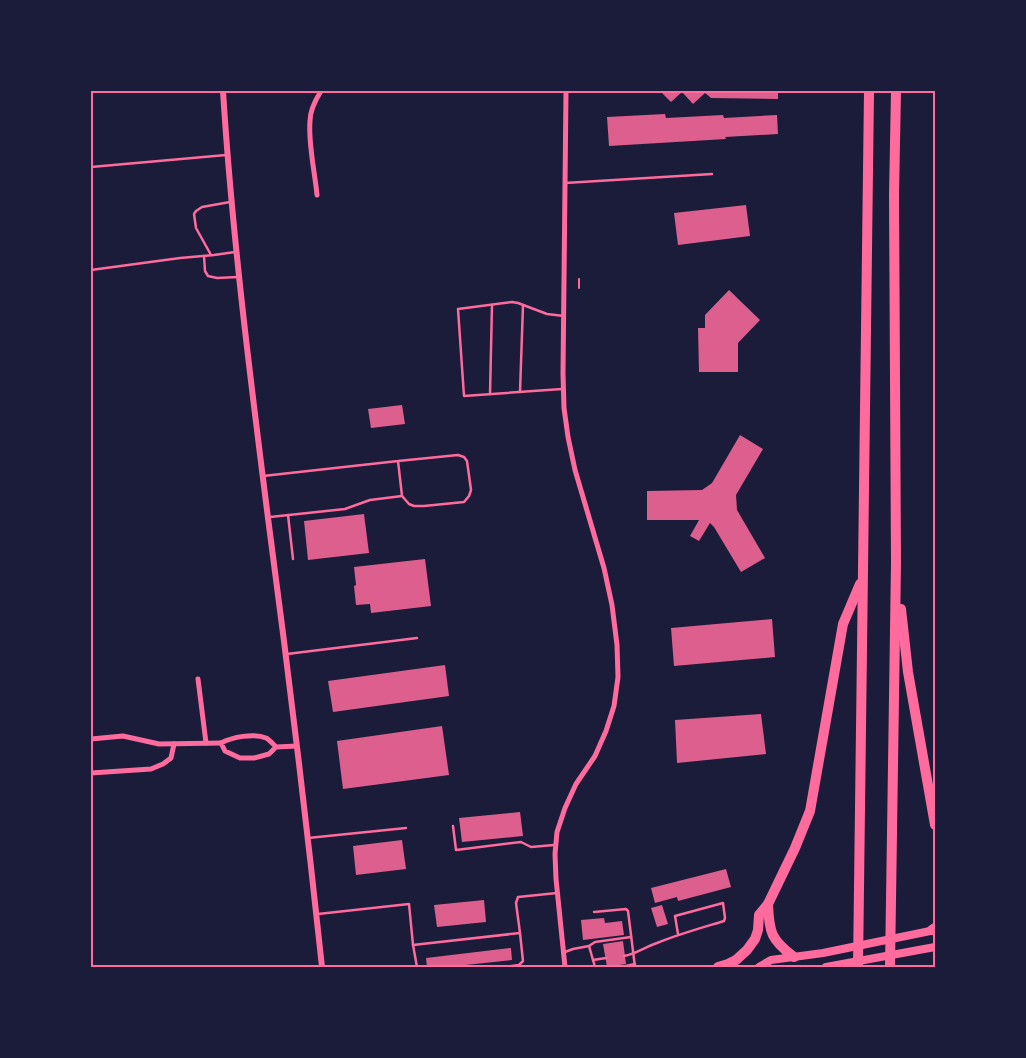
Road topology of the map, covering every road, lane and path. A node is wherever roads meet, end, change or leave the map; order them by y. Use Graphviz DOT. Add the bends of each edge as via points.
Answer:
graph roads {
  1 [pos="222,91"];
  2 [pos="321,91"];
  3 [pos="566,91"];
  4 [pos="869,91"];
  5 [pos="896,91"];
  6 [pos="228,155"];
  7 [pos="91,167"];
  8 [pos="712,174"];
  9 [pos="565,183"];
  10 [pos="317,196"];
  11 [pos="232,202"];
  12 [pos="236,252"];
  13 [pos="204,256"];
  14 [pos="211,256"];
  15 [pos="91,270"];
  16 [pos="239,277"];
  17 [pos="578,279"];
  18 [pos="579,288"];
  19 [pos="492,305"];
  20 [pos="523,305"];
  21 [pos="564,316"];
  22 [pos="563,389"];
  23 [pos="520,392"];
  24 [pos="490,394"];
  25 [pos="398,461"];
  26 [pos="263,476"];
  27 [pos="402,496"];
  28 [pos="288,515"];
  29 [pos="268,517"];
  30 [pos="293,559"];
  31 [pos="896,563"];
  32 [pos="862,578"];
  33 [pos="417,638"];
  34 [pos="286,654"];
  35 [pos="198,680"];
  36 [pos="91,739"];
  37 [pos="206,743"];
  38 [pos="221,743"];
  39 [pos="174,744"];
  40 [pos="297,746"];
  41 [pos="276,747"];
  42 [pos="91,772"];
  43 [pos="935,825"];
  44 [pos="453,826"];
  45 [pos="406,828"];
  46 [pos="308,838"];
  47 [pos="556,845"];
  48 [pos="558,893"];
  49 [pos="768,904"];
  50 [pos="594,912"];
  51 [pos="317,914"];
  52 [pos="934,929"];
  53 [pos="520,933"];
  54 [pos="678,934"];
  55 [pos="631,937"];
  56 [pos="413,945"];
  57 [pos="589,946"];
  58 [pos="935,947"];
  59 [pos="564,952"];
  60 [pos="634,954"];
  61 [pos="624,956"];
  62 [pos="794,957"];
  63 [pos="606,958"];
  64 [pos="593,960"];
  65 [pos="635,966"];
  66 [pos="322,967"];
  67 [pos="417,967"];
  68 [pos="504,967"];
  69 [pos="565,967"];
  70 [pos="595,967"];
  71 [pos="621,967"];
  72 [pos="718,967"];
  73 [pos="758,967"];
  74 [pos="826,967"];
  75 [pos="858,967"];
  76 [pos="890,967"];
  1 -- 6 [label="street"];
  2 -- 10 [label="street" via="310,119"];
  3 -- 9 [label="street"];
  4 -- 32 [label="highway"];
  5 -- 31 [label="highway"];
  6 -- 7 [label="lane"];
  6 -- 11 [label="street"];
  8 -- 9 [label="lane"];
  9 -- 21 [label="street"];
  11 -- 12 [label="street"];
  11 -- 14 [label="lane" via="202,207 194,214 196,228"];
  12 -- 14 [label="lane"];
  12 -- 16 [label="street"];
  13 -- 14 [label="lane"];
  13 -- 15 [label="lane"];
  13 -- 16 [label="lane" via="208,276"];
  16 -- 26 [label="street"];
  17 -- 18 [label="path"];
  19 -- 20 [label="lane" via="512,302"];
  19 -- 24 [label="lane"];
  19 -- 24 [label="lane" via="458,308 464,396"];
  20 -- 21 [label="lane"];
  20 -- 23 [label="lane"];
  21 -- 22 [label="street"];
  22 -- 23 [label="lane"];
  22 -- 47 [label="street" via="575,470 612,605 618,677 606,731 565,808"];
  23 -- 24 [label="lane"];
  25 -- 26 [label="lane"];
  25 -- 27 [label="lane"];
  25 -- 27 [label="lane" via="453,455 464,457 471,490 464,502 424,506 409,504"];
  26 -- 29 [label="street"];
  27 -- 28 [label="lane" via="370,500 345,509"];
  28 -- 29 [label="lane"];
  28 -- 30 [label="lane"];
  29 -- 34 [label="street"];
  31 -- 43 [label="highway" via="908,672"];
  31 -- 76 [label="highway"];
  32 -- 49 [label="highway" via="843,624 810,810"];
  32 -- 75 [label="highway"];
  33 -- 34 [label="lane"];
  34 -- 40 [label="street"];
  35 -- 37 [label="street"];
  36 -- 39 [label="street" via="123,736"];
  37 -- 38 [label="street"];
  37 -- 39 [label="street"];
  38 -- 41 [label="street" via="230,738 251,736 267,738"];
  38 -- 41 [label="street" via="225,752 240,758 269,754"];
  39 -- 42 [label="street" via="171,758 151,769"];
  40 -- 41 [label="street"];
  40 -- 46 [label="street"];
  44 -- 47 [label="lane" via="456,850 521,842 531,847"];
  45 -- 46 [label="lane"];
  46 -- 51 [label="street"];
  47 -- 48 [label="street"];
  48 -- 53 [label="lane" via="518,897"];
  48 -- 59 [label="street"];
  49 -- 62 [label="highway" via="773,937"];
  49 -- 72 [label="highway" via="759,915 758,930 748,950 736,960"];
  50 -- 55 [label="lane" via="626,909"];
  51 -- 56 [label="lane" via="409,904"];
  51 -- 66 [label="street"];
  52 -- 62 [label="main road"];
  53 -- 56 [label="lane"];
  53 -- 68 [label="lane" via="523,961 519,965"];
  54 -- 54 [label="lane" via="724,921 723,903 675,916"];
  54 -- 60 [label="lane"];
  55 -- 57 [label="lane" via="595,942"];
  55 -- 60 [label="lane"];
  56 -- 67 [label="lane"];
  57 -- 59 [label="lane"];
  57 -- 64 [label="lane"];
  58 -- 74 [label="main road"];
  59 -- 69 [label="street"];
  60 -- 61 [label="lane"];
  60 -- 65 [label="lane"];
  62 -- 73 [label="main road" via="771,960"];
  63 -- 64 [label="lane"];
  64 -- 70 [label="lane"];
  65 -- 71 [label="lane"];
}
